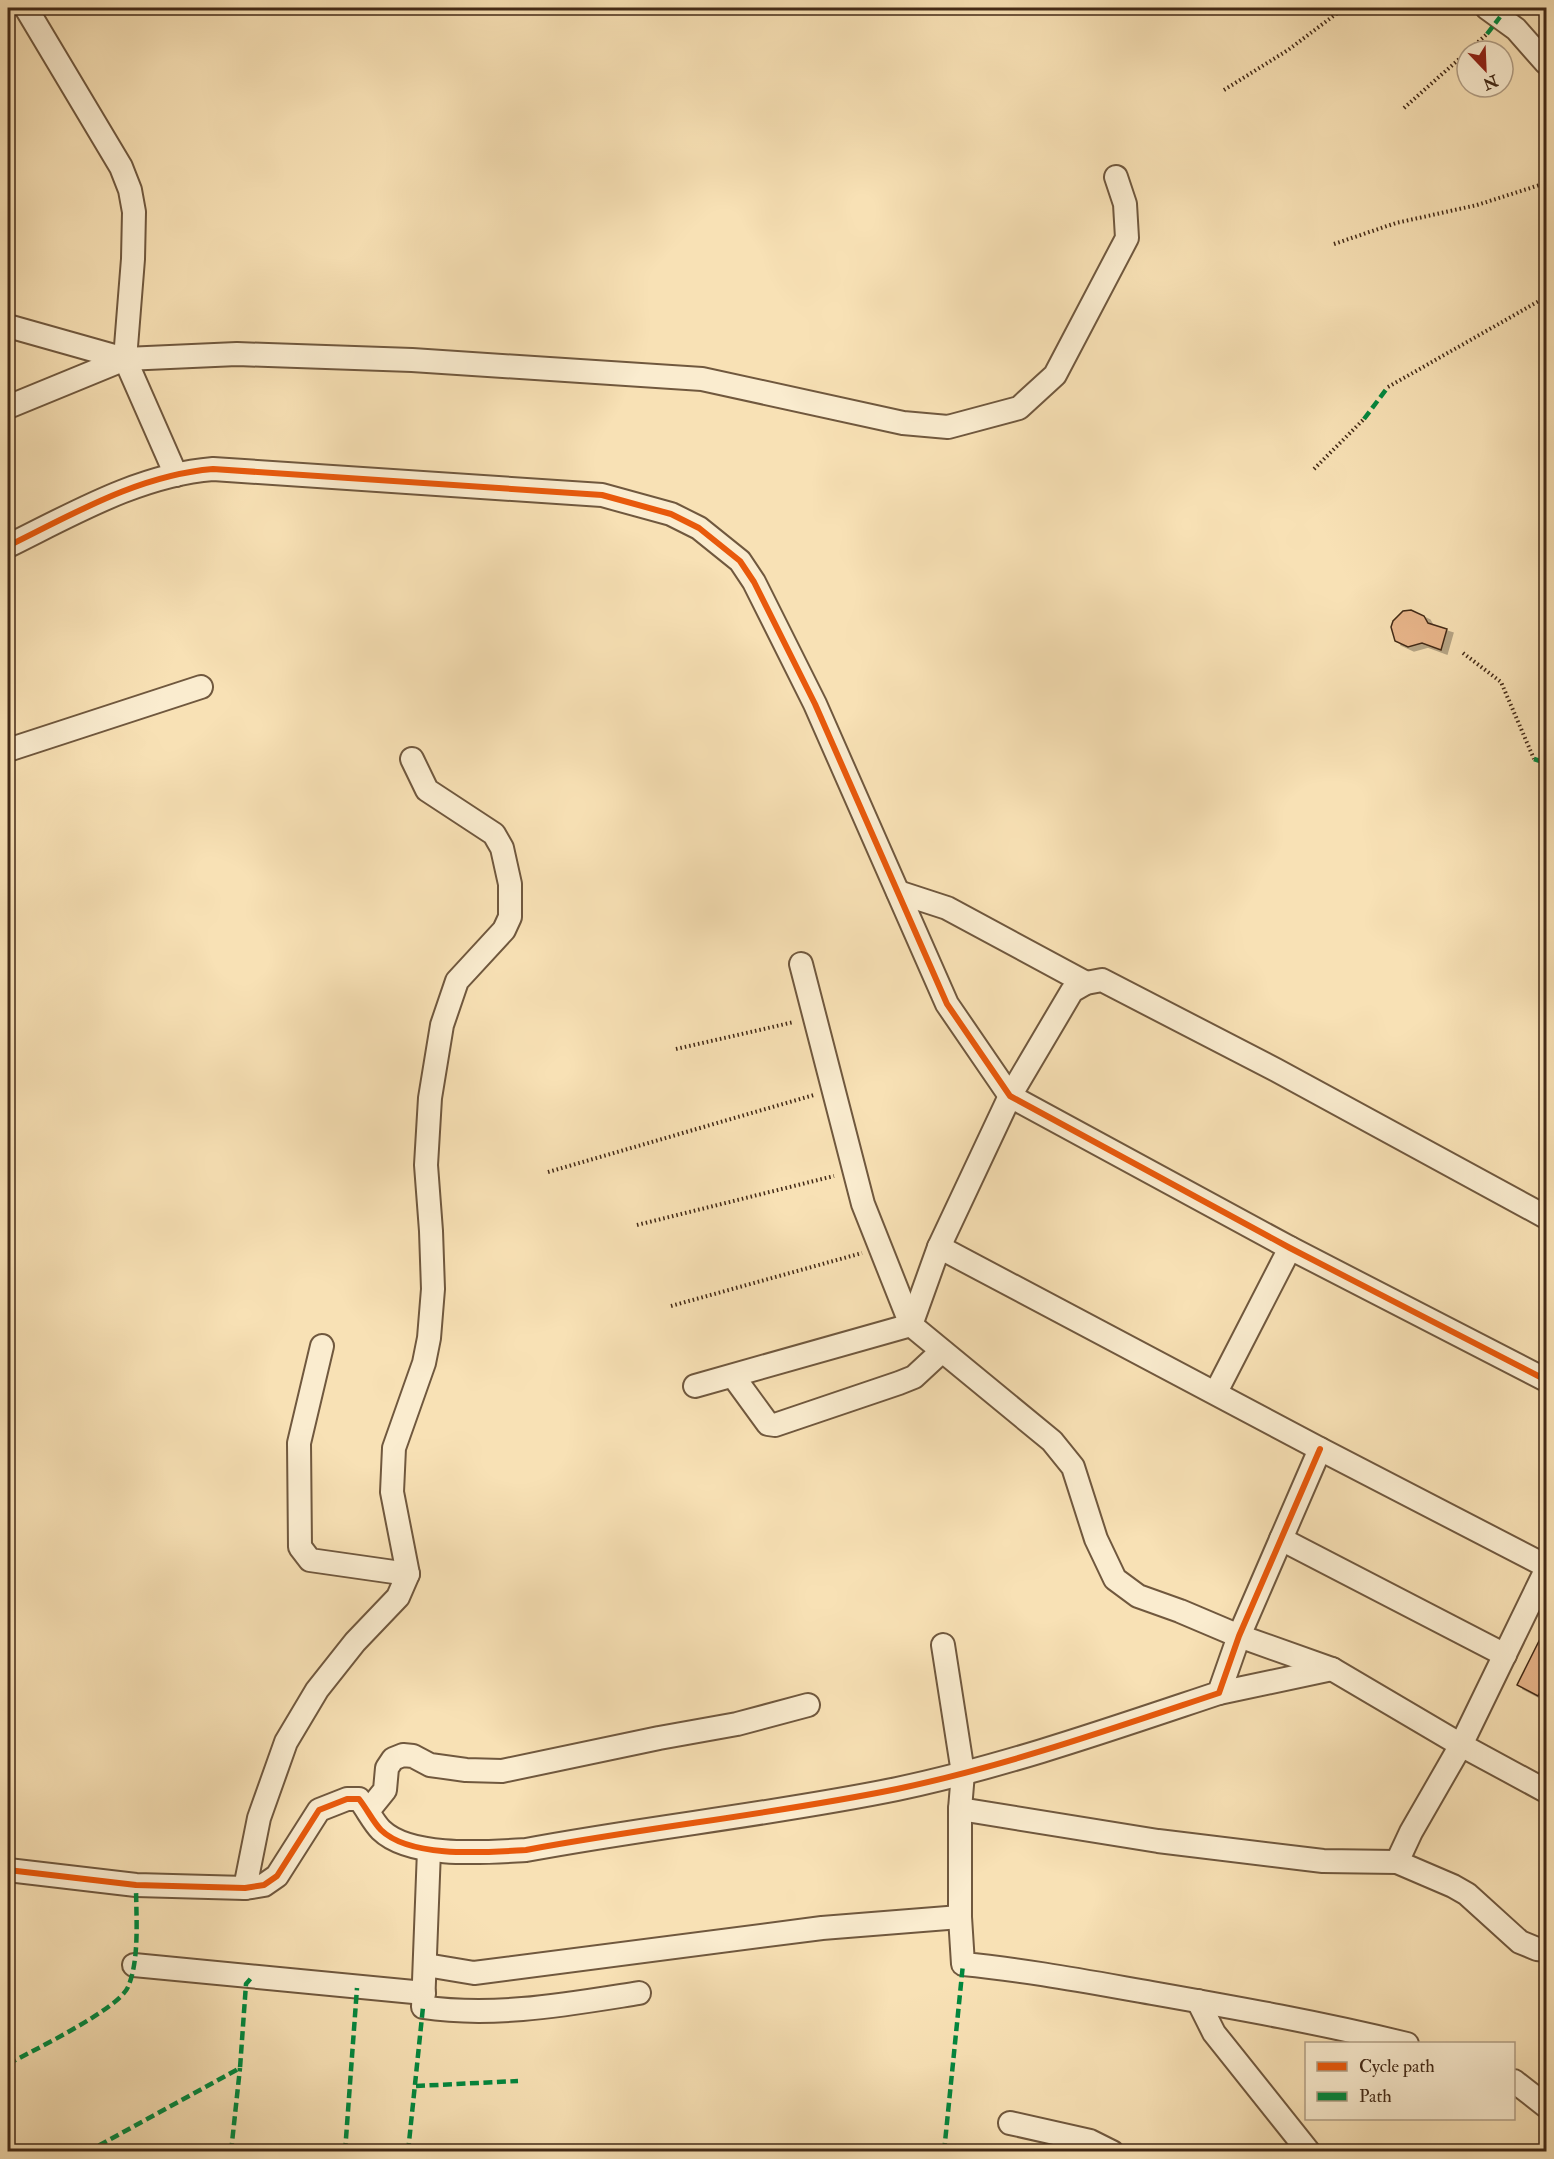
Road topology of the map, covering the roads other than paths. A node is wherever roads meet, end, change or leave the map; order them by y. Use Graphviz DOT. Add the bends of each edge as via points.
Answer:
graph roads {
  1 [pos="26,8"];
  2 [pos="1487,8"];
  3 [pos="1546,63"];
  4 [pos="1116,177"];
  5 [pos="8,326"];
  6 [pos="125,359"];
  7 [pos="8,407"];
  8 [pos="176,475"];
  9 [pos="8,546"];
  10 [pos="201,687"];
  11 [pos="8,750"];
  12 [pos="412,759"];
  13 [pos="898,892"];
  14 [pos="801,964"];
  15 [pos="1086,983"];
  16 [pos="1010,1096"];
  17 [pos="1546,1217"];
  18 [pos="939,1247"];
  19 [pos="1290,1248"];
  20 [pos="911,1325"];
  21 [pos="322,1346"];
  22 [pos="942,1351"];
  23 [pos="733,1376"];
  24 [pos="1546,1380"];
  25 [pos="694,1386"];
  26 [pos="1216,1392"];
  27 [pos="1320,1449"];
  28 [pos="1281,1539"];
  29 [pos="1546,1568"];
  30 [pos="408,1574"];
  31 [pos="1239,1636"];
  32 [pos="943,1645"];
  33 [pos="1505,1655"];
  34 [pos="1332,1669"];
  35 [pos="1219,1693"];
  36 [pos="808,1705"];
  37 [pos="1461,1745"];
  38 [pos="963,1773"];
  39 [pos="1546,1791"];
  40 [pos="960,1809"];
  41 [pos="368,1811"];
  42 [pos="429,1850"];
  43 [pos="1397,1862"];
  44 [pos="8,1870"];
  45 [pos="246,1888"];
  46 [pos="960,1917"];
  47 [pos="1546,1950"];
  48 [pos="134,1965"];
  49 [pos="426,1965"];
  50 [pos="424,1993"];
  51 [pos="639,1994"];
  52 [pos="1198,2001"];
  53 [pos="1403,2042"];
  54 [pos="1515,2082"];
  55 [pos="1546,2106"];
  56 [pos="1010,2122"];
  57 [pos="1112,2151"];
  58 [pos="1309,2151"];
  1 -- 6 [label="street" via="121,167 130,190 134,212 133,259"];
  2 -- 3 [label="street" via="1516,29"];
  4 -- 6 [label="street" via="1125,204 1126,238 1055,375 1019,408 948,427 903,423 702,379 400,359 237,354"];
  5 -- 6 [label="street"];
  6 -- 7 [label="street"];
  6 -- 8 [label="street"];
  8 -- 9 [label="street" via="142,483"];
  8 -- 13 [label="street" via="213,469 602,495 670,514 699,528 740,561 754,582 816,704"];
  10 -- 11 [label="street"];
  12 -- 30 [label="street" via="427,790 494,834 502,848 510,884 510,917 504,930 456,981 442,1025 430,1098 426,1165 433,1289 429,1338 394,1448 392,1492"];
  13 -- 15 [label="street" via="947,908"];
  13 -- 16 [label="street" via="946,1004"];
  14 -- 20 [label="street" via="863,1204"];
  15 -- 16 [label="street" via="1072,991"];
  15 -- 17 [label="street" via="1102,980"];
  16 -- 18 [label="street"];
  16 -- 19 [label="street"];
  18 -- 20 [label="street"];
  18 -- 26 [label="street"];
  19 -- 24 [label="street"];
  19 -- 26 [label="street"];
  20 -- 22 [label="street"];
  20 -- 23 [label="street"];
  21 -- 30 [label="street" via="299,1443 300,1547 310,1560"];
  22 -- 23 [label="street" via="914,1377 771,1425"];
  22 -- 31 [label="street" via="1052,1441 1073,1467 1096,1539 1115,1579 1138,1596"];
  23 -- 25 [label="street"];
  26 -- 27 [label="street"];
  27 -- 28 [label="street"];
  27 -- 29 [label="street"];
  28 -- 31 [label="street"];
  28 -- 33 [label="street"];
  29 -- 33 [label="street"];
  30 -- 45 [label="street" via="398,1597 317,1690 286,1742 259,1818"];
  31 -- 34 [label="street"];
  31 -- 35 [label="street"];
  32 -- 38 [label="street"];
  33 -- 37 [label="street"];
  34 -- 35 [label="street"];
  34 -- 37 [label="street"];
  35 -- 38 [label="street"];
  36 -- 41 [label="street" via="737,1724 502,1771 430,1765 404,1755 393,1759 387,1768 385,1790"];
  37 -- 39 [label="street"];
  37 -- 43 [label="street"];
  38 -- 40 [label="street"];
  38 -- 42 [label="street" via="897,1789 526,1850"];
  40 -- 43 [label="street" via="1158,1841 1323,1861"];
  40 -- 46 [label="street"];
  41 -- 42 [label="street" via="381,1830 399,1841"];
  41 -- 45 [label="street" via="359,1800 347,1799 320,1810 277,1876 264,1886"];
  42 -- 49 [label="street"];
  43 -- 47 [label="street" via="1467,1894 1520,1942"];
  44 -- 45 [label="street" via="136,1885"];
  46 -- 49 [label="street" via="822,1928 474,1972"];
  46 -- 52 [label="street" via="963,1964 1017,1969"];
  48 -- 50 [label="street"];
  49 -- 50 [label="street"];
  50 -- 51 [label="street" via="423,2007 442,2010 532,2009"];
  52 -- 53 [label="street"];
  52 -- 58 [label="street" via="1214,2033"];
  54 -- 55 [label="street"];
  56 -- 57 [label="street" via="1090,2141"];
}
